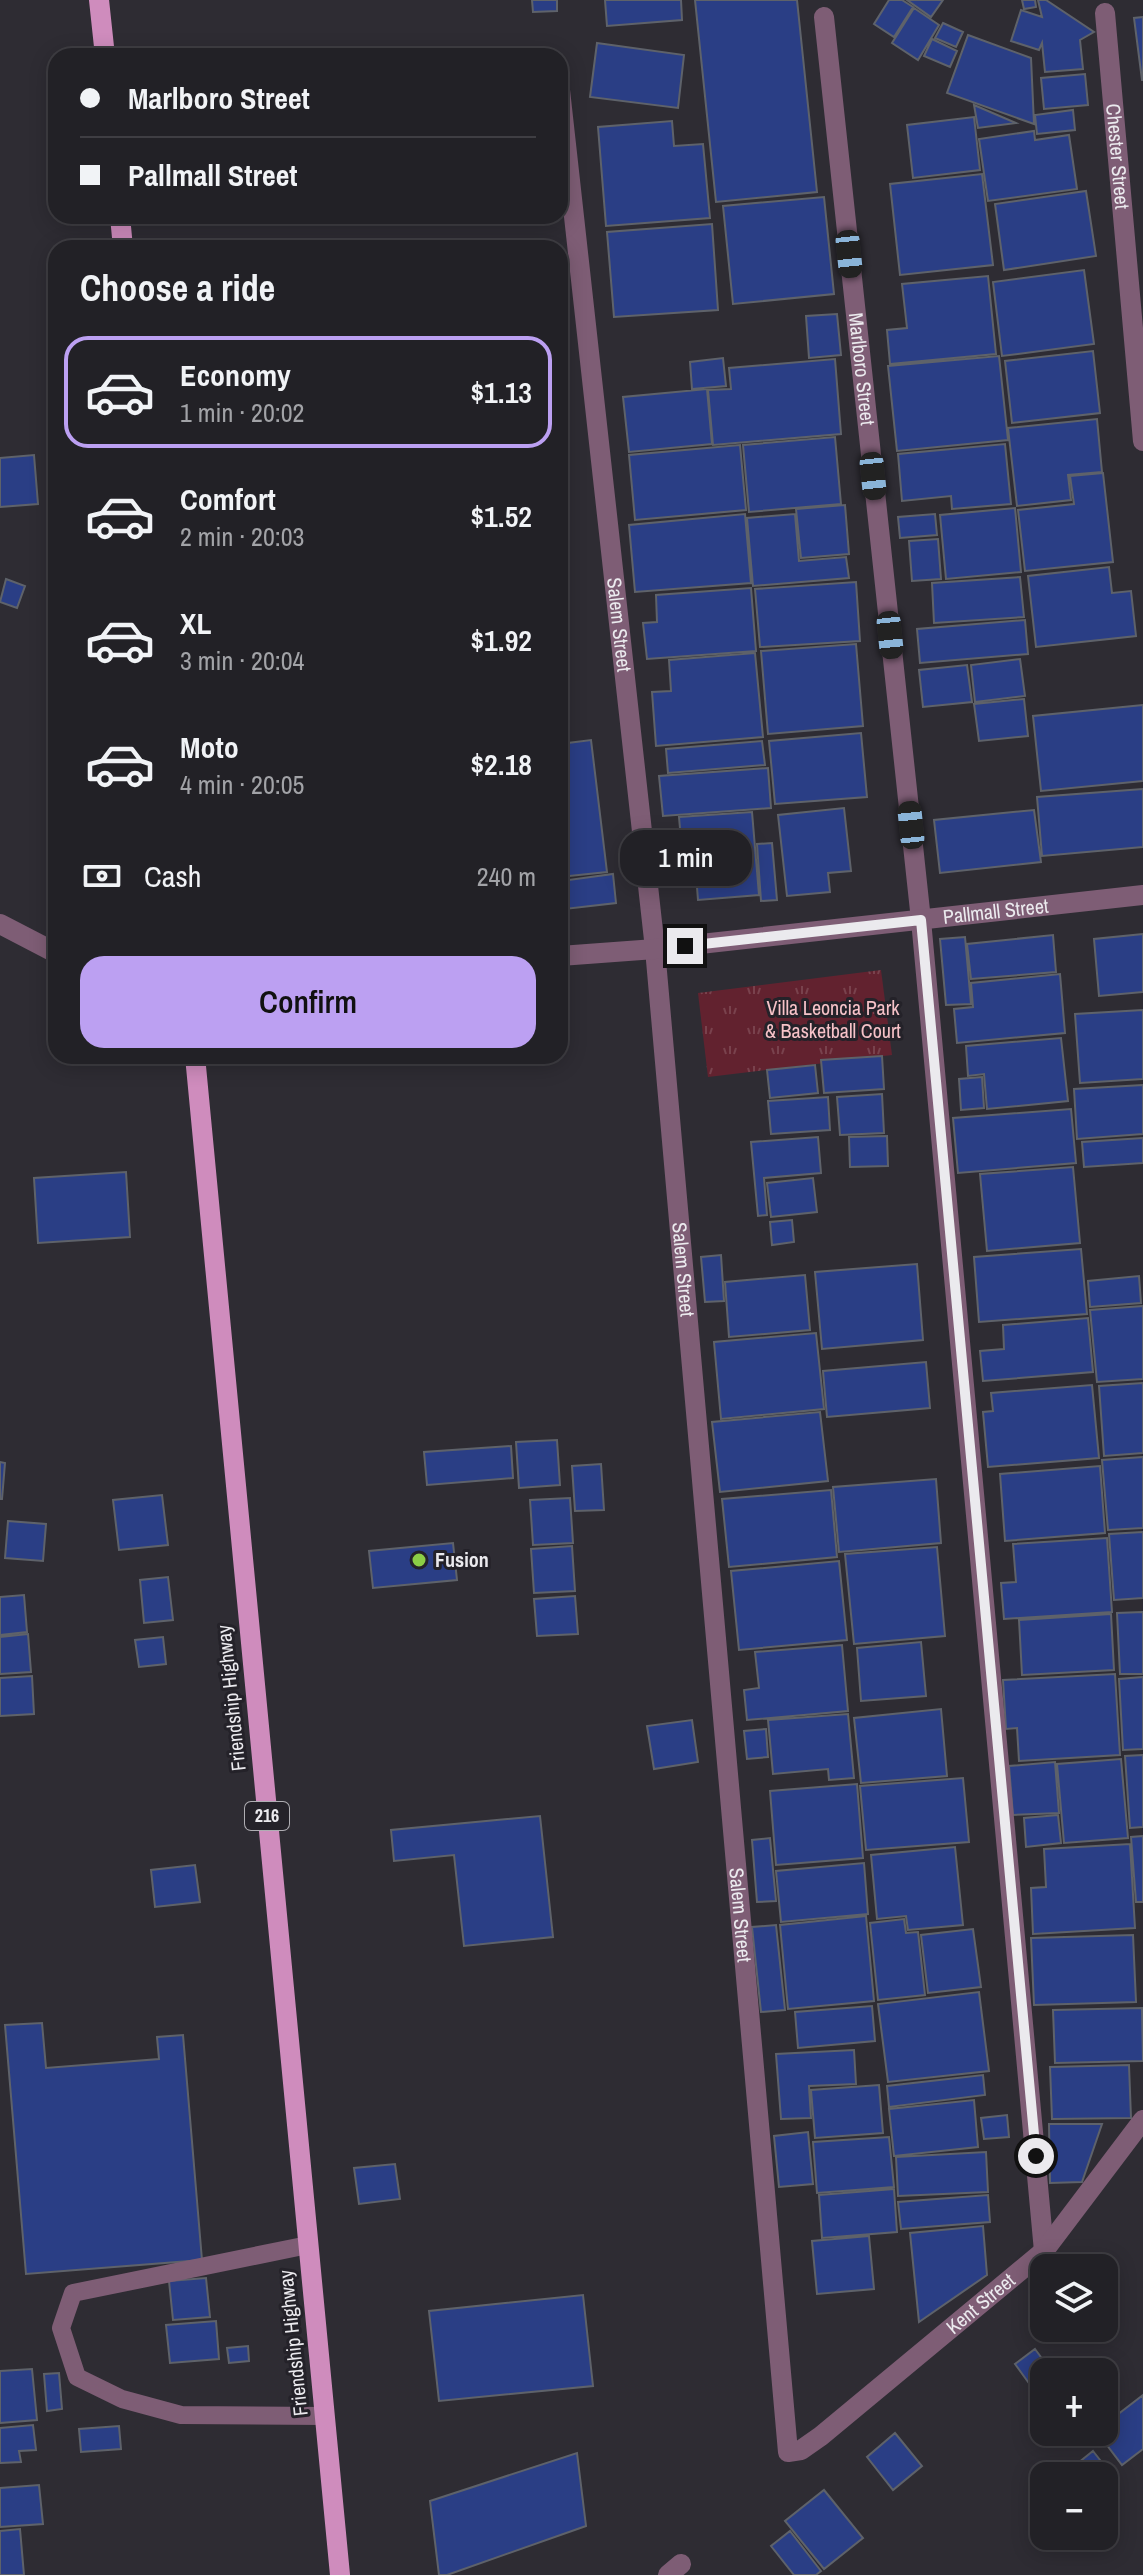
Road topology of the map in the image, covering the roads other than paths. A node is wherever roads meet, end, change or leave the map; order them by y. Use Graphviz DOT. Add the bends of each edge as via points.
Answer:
graph roads {
  1 [pos="99,0"];
  2 [pos="1105,13"];
  3 [pos="824,17"];
  4 [pos="104,48"];
  5 [pos="568,162"];
  6 [pos="1143,441"];
  7 [pos="1143,895"];
  8 [pos="921,920"];
  9 [pos="0,924"];
  10 [pos="48,949"];
  11 [pos="655,949"];
  12 [pos="568,955"];
  13 [pos="196,1064"];
  14 [pos="1143,2120"];
  15 [pos="308,2245"];
  16 [pos="1044,2251"];
  17 [pos="324,2416"];
  18 [pos="788,2452"];
  19 [pos="340,2575"];
  1 -- 4 [label="main road"];
  2 -- 6 [label="street, Chester Street"];
  3 -- 8 [label="street, Marlboro Street"];
  5 -- 11 [label="street, Salem Street"];
  7 -- 8 [label="street, Pallmall Street"];
  8 -- 11 [label="street, Pallmall Street"];
  8 -- 16 [label="street, Marlboro Street"];
  9 -- 10 [label="street"];
  11 -- 12 [label="street, Pallmall Street"];
  11 -- 18 [label="street, Salem Street"];
  13 -- 15 [label="main road, Friendship Highway / 216"];
  14 -- 16 [label="street, Kent Street"];
  15 -- 17 [label="main road, Friendship Highway / 216"];
  15 -- 17 [label="lane" via="73,2293 61,2328 77,2377 122,2399 181,2415"];
  16 -- 18 [label="street, Kent Street" via="821,2436"];
  17 -- 19 [label="main road, Friendship Highway / 216"];
}
